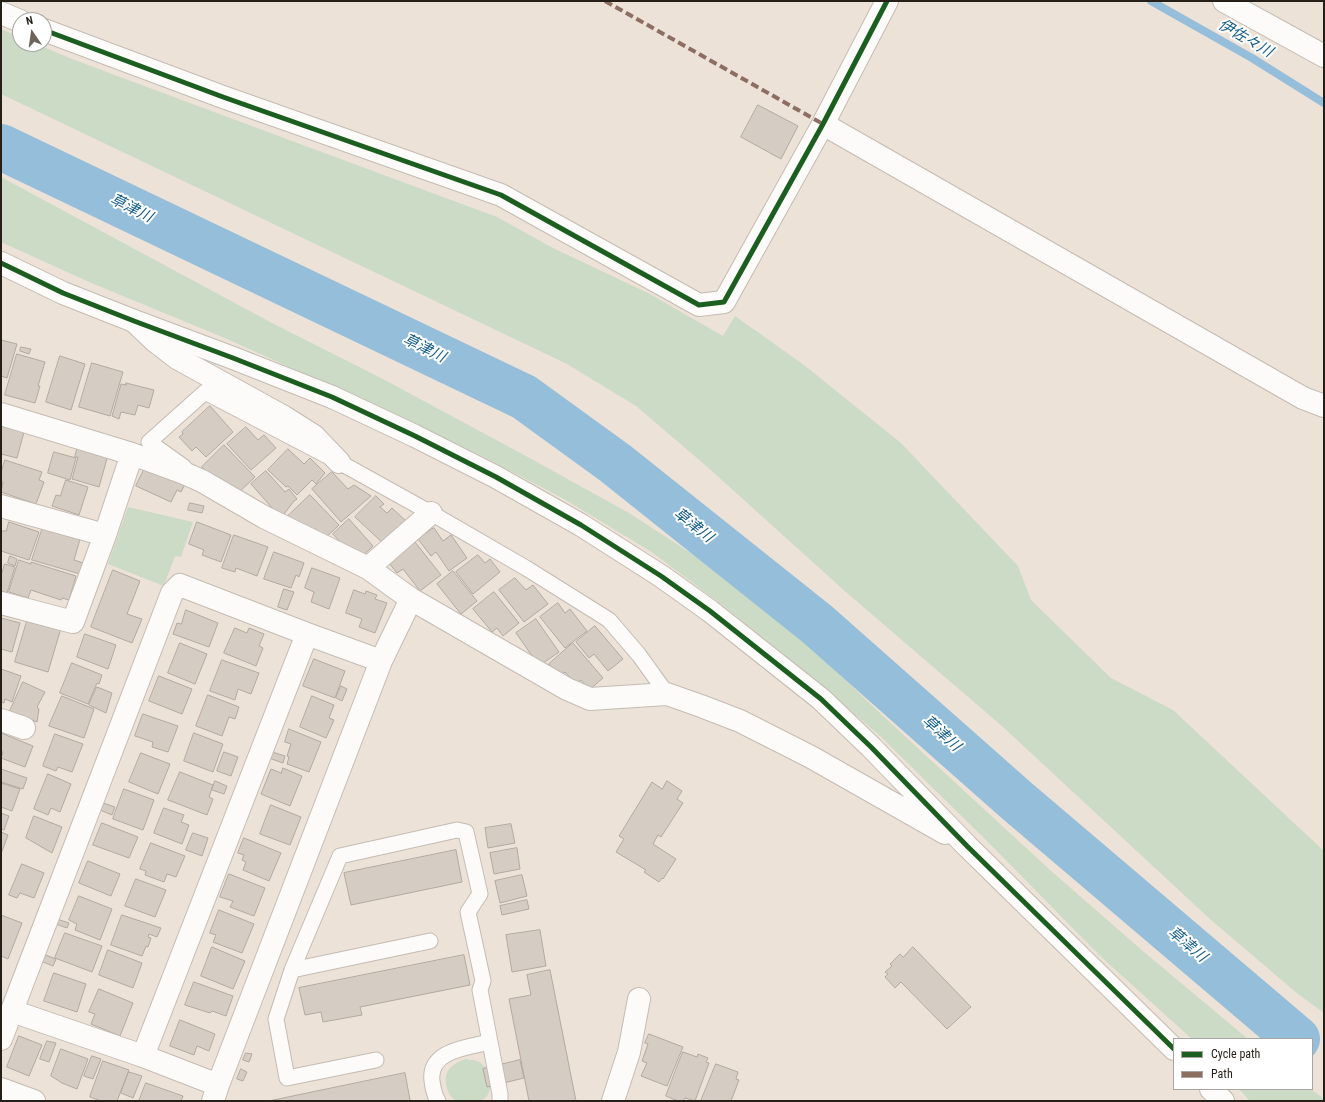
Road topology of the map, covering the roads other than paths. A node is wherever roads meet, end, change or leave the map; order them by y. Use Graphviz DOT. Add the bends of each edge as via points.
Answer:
graph roads {
  1 [pos="887,1"];
  2 [pos="1224,1"];
  3 [pos="1,13"];
  4 [pos="12,18"];
  5 [pos="52,33"];
  6 [pos="1324,56"];
  7 [pos="823,124"];
  8 [pos="1,263"];
  9 [pos="134,321"];
  10 [pos="1324,406"];
  11 [pos="1,414"];
  12 [pos="132,454"];
  13 [pos="339,462"];
  14 [pos="188,475"];
  15 [pos="1,506"];
  16 [pos="431,513"];
  17 [pos="105,535"];
  18 [pos="368,568"];
  19 [pos="411,599"];
  20 [pos="1,603"];
  21 [pos="307,634"];
  22 [pos="381,661"];
  23 [pos="667,694"];
  24 [pos="1,720"];
  25 [pos="24,728"];
  26 [pos="967,846"];
  27 [pos="430,941"];
  28 [pos="292,970"];
  29 [pos="639,999"];
  30 [pos="12,1011"];
  31 [pos="1,1039"];
  32 [pos="490,1042"];
  33 [pos="1173,1048"];
  34 [pos="143,1056"];
  35 [pos="376,1060"];
  36 [pos="1,1089"];
  37 [pos="1212,1090"];
  38 [pos="215,1093"];
  39 [pos="34,1101"];
  40 [pos="438,1101"];
  41 [pos="500,1101"];
  42 [pos="613,1101"];
  43 [pos="1223,1101"];
  1 -- 7 [label="street"];
  2 -- 6 [label="street"];
  3 -- 4 [label="street"];
  5 -- 7 [label="street" via="223,98 501,195 699,305 724,302"];
  7 -- 10 [label="street" via="1303,398"];
  8 -- 9 [label="street" via="63,293"];
  9 -- 13 [label="street" via="177,358 314,436"];
  9 -- 26 [label="street" via="332,397 496,477 581,525 710,611 821,699"];
  11 -- 12 [label="street"];
  12 -- 14 [label="street"];
  12 -- 17 [label="street"];
  13 -- 14 [label="lane" via="205,392 149,442 175,460"];
  13 -- 16 [label="lane"];
  14 -- 18 [label="street" via="264,517"];
  15 -- 17 [label="street"];
  16 -- 18 [label="street"];
  16 -- 23 [label="lane" via="609,620 639,655"];
  17 -- 20 [label="street" via="73,622"];
  18 -- 19 [label="street"];
  19 -- 22 [label="street"];
  19 -- 23 [label="street" via="567,689 590,699"];
  21 -- 22 [label="street"];
  21 -- 30 [label="street" via="180,585 172,592"];
  21 -- 34 [label="street"];
  22 -- 38 [label="street"];
  23 -- 26 [label="street" via="740,721 811,757"];
  24 -- 25 [label="street"];
  26 -- 33 [label="street"];
  27 -- 28 [label="lane"];
  28 -- 32 [label="lane" via="340,856 457,830 466,832 480,894 468,912 483,981 480,990"];
  28 -- 35 [label="lane" via="276,1019 287,1078"];
  29 -- 42 [label="street" via="629,1052"];
  30 -- 31 [label="street"];
  30 -- 34 [label="street"];
  32 -- 40 [label="lane" via="450,1052 439,1058 431,1076 434,1096"];
  32 -- 41 [label="lane"];
  34 -- 38 [label="street"];
  36 -- 39 [label="street"];
  37 -- 43 [label="street"];
}
